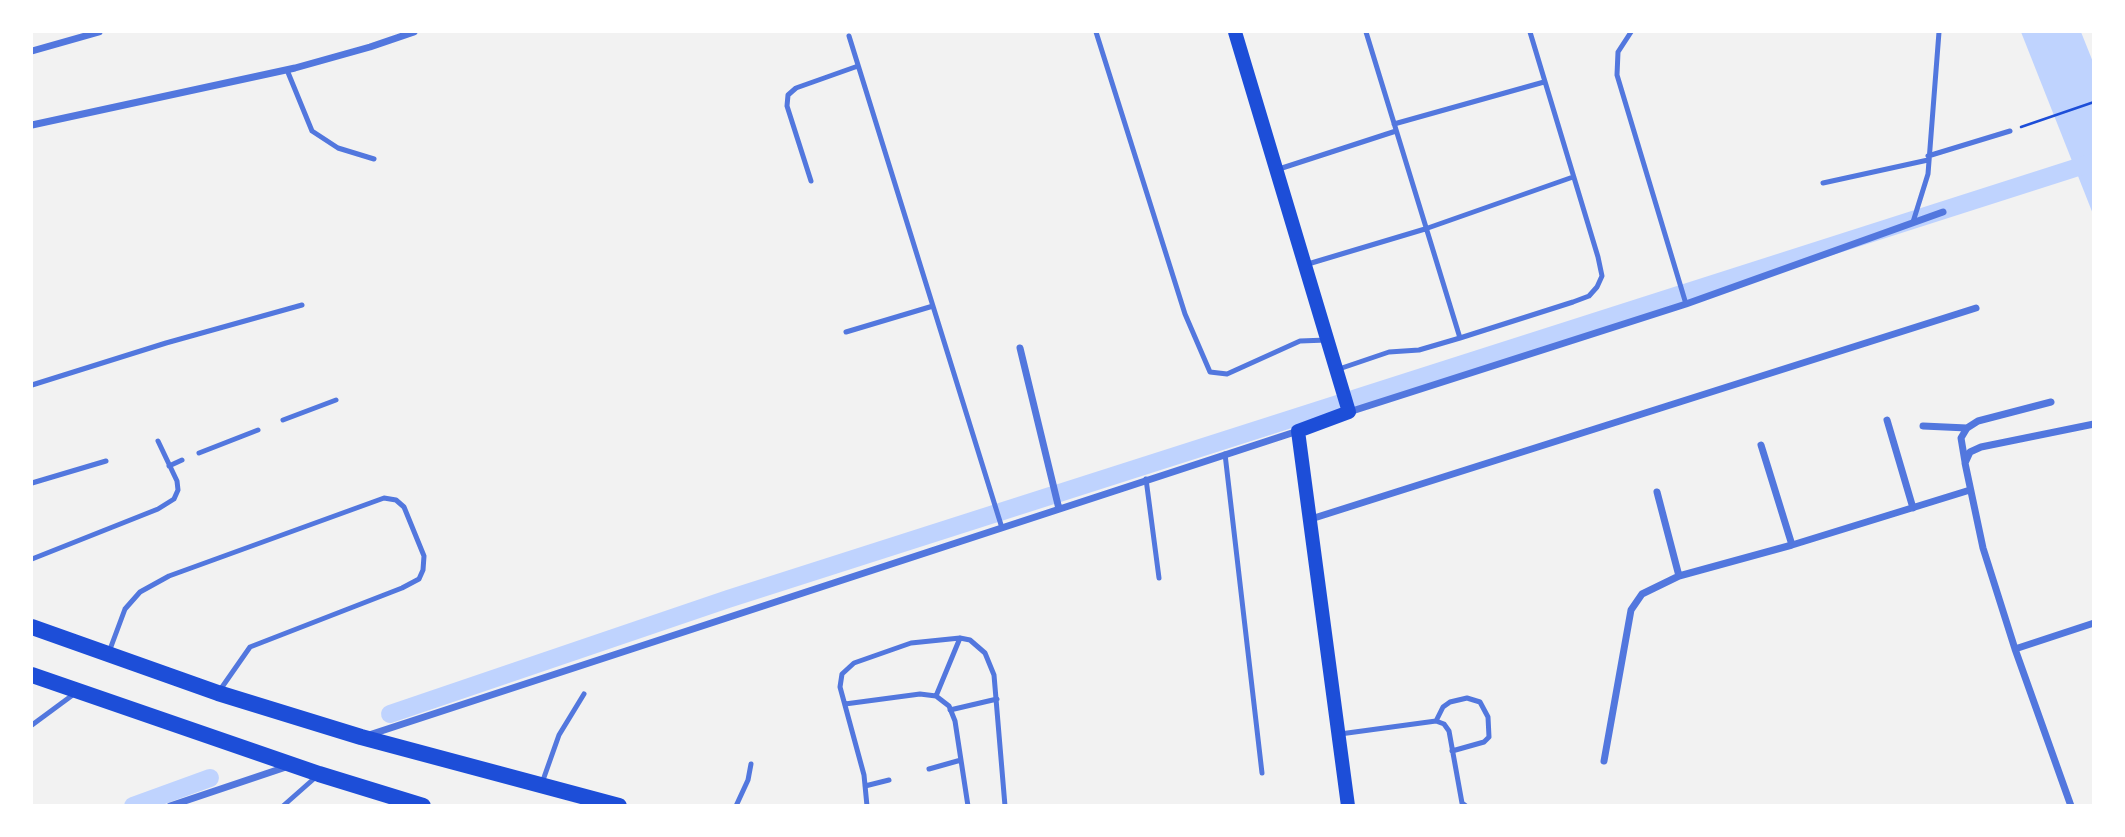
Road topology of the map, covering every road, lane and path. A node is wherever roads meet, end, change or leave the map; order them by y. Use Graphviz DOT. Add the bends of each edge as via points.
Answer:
graph roads {
  1 [pos="99,32"];
  2 [pos="414,32"];
  3 [pos="1096,32"];
  4 [pos="1234,32"];
  5 [pos="1366,32"];
  6 [pos="1530,32"];
  7 [pos="1631,32"];
  8 [pos="1938,32"];
  9 [pos="849,36"];
  10 [pos="32,51"];
  11 [pos="858,66"];
  12 [pos="287,70"];
  13 [pos="1544,82"];
  14 [pos="2094,102"];
  15 [pos="1394,124"];
  16 [pos="32,125"];
  17 [pos="1396,131"];
  18 [pos="2010,131"];
  19 [pos="1928,158"];
  20 [pos="374,159"];
  21 [pos="1276,170"];
  22 [pos="1573,177"];
  23 [pos="811,181"];
  24 [pos="1823,183"];
  25 [pos="1943,212"];
  26 [pos="1913,222"];
  27 [pos="1425,229"];
  28 [pos="1305,265"];
  29 [pos="1686,304"];
  30 [pos="302,305"];
  31 [pos="933,306"];
  32 [pos="1976,308"];
  33 [pos="846,332"];
  34 [pos="1460,338"];
  35 [pos="1328,340"];
  36 [pos="1020,348"];
  37 [pos="1336,370"];
  38 [pos="32,384"];
  39 [pos="336,400"];
  40 [pos="2051,402"];
  41 [pos="1349,412"];
  42 [pos="283,419"];
  43 [pos="1887,420"];
  44 [pos="2094,424"];
  45 [pos="1923,426"];
  46 [pos="1967,428"];
  47 [pos="258,430"];
  48 [pos="1298,431"];
  49 [pos="158,441"];
  50 [pos="1761,445"];
  51 [pos="200,453"];
  52 [pos="1225,454"];
  53 [pos="182,460"];
  54 [pos="106,461"];
  55 [pos="1965,463"];
  56 [pos="169,466"];
  57 [pos="1146,480"];
  58 [pos="32,483"];
  59 [pos="1970,490"];
  60 [pos="1657,492"];
  61 [pos="1913,508"];
  62 [pos="1059,509"];
  63 [pos="1310,520"];
  64 [pos="1002,528"];
  65 [pos="1792,545"];
  66 [pos="32,559"];
  67 [pos="1679,576"];
  68 [pos="1159,578"];
  69 [pos="2094,623"];
  70 [pos="32,627"];
  71 [pos="960,638"];
  72 [pos="2015,649"];
  73 [pos="108,655"];
  74 [pos="36,680"];
  75 [pos="79,691"];
  76 [pos="218,693"];
  77 [pos="584,694"];
  78 [pos="936,696"];
  79 [pos="997,699"];
  80 [pos="845,704"];
  81 [pos="950,710"];
  82 [pos="1436,721"];
  83 [pos="32,725"];
  84 [pos="1339,734"];
  85 [pos="361,737"];
  86 [pos="1452,751"];
  87 [pos="961,760"];
  88 [pos="1604,761"];
  89 [pos="751,764"];
  90 [pos="292,765"];
  91 [pos="929,769"];
  92 [pos="1262,773"];
  93 [pos="319,774"];
  94 [pos="889,780"];
  95 [pos="542,784"];
  96 [pos="865,786"];
  97 [pos="170,806"];
  98 [pos="283,806"];
  99 [pos="423,806"];
  100 [pos="619,806"];
  101 [pos="736,806"];
  102 [pos="867,806"];
  103 [pos="968,806"];
  104 [pos="1005,806"];
  105 [pos="1348,806"];
  106 [pos="1466,806"];
  107 [pos="2071,806"];
  1 -- 10 [label="street"];
  2 -- 12 [label="street"];
  3 -- 35 [label="lane" via="1185,314 1210,372 1227,373 1300,341"];
  4 -- 21 [label="main road"];
  5 -- 15 [label="lane"];
  6 -- 13 [label="lane"];
  7 -- 29 [label="lane" via="1618,52 1617,75"];
  8 -- 19 [label="lane"];
  9 -- 11 [label="lane"];
  11 -- 23 [label="lane" via="788,95 787,106"];
  11 -- 31 [label="lane"];
  12 -- 16 [label="street"];
  12 -- 20 [label="lane" via="312,131 338,148"];
  13 -- 15 [label="lane"];
  13 -- 22 [label="lane"];
  14 -- 18 [label="path"];
  15 -- 17 [label="lane"];
  17 -- 21 [label="lane"];
  17 -- 27 [label="lane"];
  18 -- 19 [label="lane"];
  19 -- 24 [label="lane"];
  19 -- 26 [label="lane"];
  21 -- 28 [label="main road"];
  22 -- 27 [label="lane"];
  22 -- 34 [label="lane" via="1598,257 1602,276 1597,287 1573,302"];
  25 -- 26 [label="street"];
  26 -- 29 [label="street"];
  27 -- 28 [label="lane"];
  27 -- 34 [label="lane"];
  28 -- 35 [label="main road"];
  29 -- 41 [label="street"];
  30 -- 38 [label="lane"];
  31 -- 33 [label="lane"];
  31 -- 64 [label="lane"];
  32 -- 63 [label="street"];
  34 -- 37 [label="lane" via="1419,350 1390,352"];
  35 -- 37 [label="main road"];
  36 -- 62 [label="street"];
  37 -- 41 [label="main road"];
  39 -- 42 [label="lane"];
  40 -- 46 [label="street"];
  41 -- 48 [label="main road"];
  43 -- 61 [label="street"];
  44 -- 55 [label="street" via="1981,447 1970,453"];
  45 -- 46 [label="street"];
  46 -- 55 [label="street" via="1962,438"];
  47 -- 51 [label="lane"];
  48 -- 52 [label="street"];
  48 -- 63 [label="main road"];
  49 -- 56 [label="lane"];
  50 -- 65 [label="street"];
  52 -- 57 [label="street"];
  52 -- 92 [label="lane"];
  53 -- 56 [label="lane"];
  54 -- 58 [label="lane"];
  55 -- 59 [label="street"];
  56 -- 66 [label="lane" via="177,481 174,499"];
  57 -- 62 [label="street"];
  57 -- 68 [label="lane"];
  59 -- 61 [label="street"];
  59 -- 72 [label="street"];
  60 -- 67 [label="street"];
  61 -- 65 [label="street"];
  62 -- 64 [label="street"];
  63 -- 84 [label="main road"];
  64 -- 85 [label="street"];
  65 -- 67 [label="street"];
  67 -- 88 [label="street" via="1642,594 1630,610"];
  69 -- 72 [label="street"];
  70 -- 73 [label="main road"];
  71 -- 78 [label="lane"];
  71 -- 79 [label="lane" via="985,653"];
  71 -- 80 [label="lane" via="911,643 854,663 842,674"];
  72 -- 107 [label="street"];
  73 -- 76 [label="main road"];
  73 -- 76 [label="lane" via="125,609 140,592 169,576 384,498 404,507 424,556 419,579 250,647"];
  74 -- 75 [label="main road"];
  75 -- 83 [label="lane"];
  75 -- 90 [label="main road"];
  76 -- 85 [label="main road"];
  77 -- 95 [label="lane" via="559,735"];
  78 -- 80 [label="lane"];
  78 -- 81 [label="lane"];
  79 -- 81 [label="lane"];
  79 -- 104 [label="lane"];
  80 -- 96 [label="lane"];
  81 -- 87 [label="lane"];
  82 -- 84 [label="lane"];
  82 -- 86 [label="lane" via="1449,731"];
  82 -- 86 [label="lane" via="1443,707 1458,699 1472,698 1484,709 1489,737"];
  84 -- 105 [label="main road"];
  85 -- 95 [label="main road"];
  86 -- 106 [label="lane"];
  87 -- 91 [label="lane"];
  87 -- 103 [label="lane"];
  89 -- 101 [label="lane"];
  90 -- 93 [label="main road"];
  90 -- 97 [label="street"];
  93 -- 98 [label="lane"];
  93 -- 99 [label="main road"];
  94 -- 96 [label="lane"];
  95 -- 100 [label="main road"];
  96 -- 102 [label="lane"];
}
